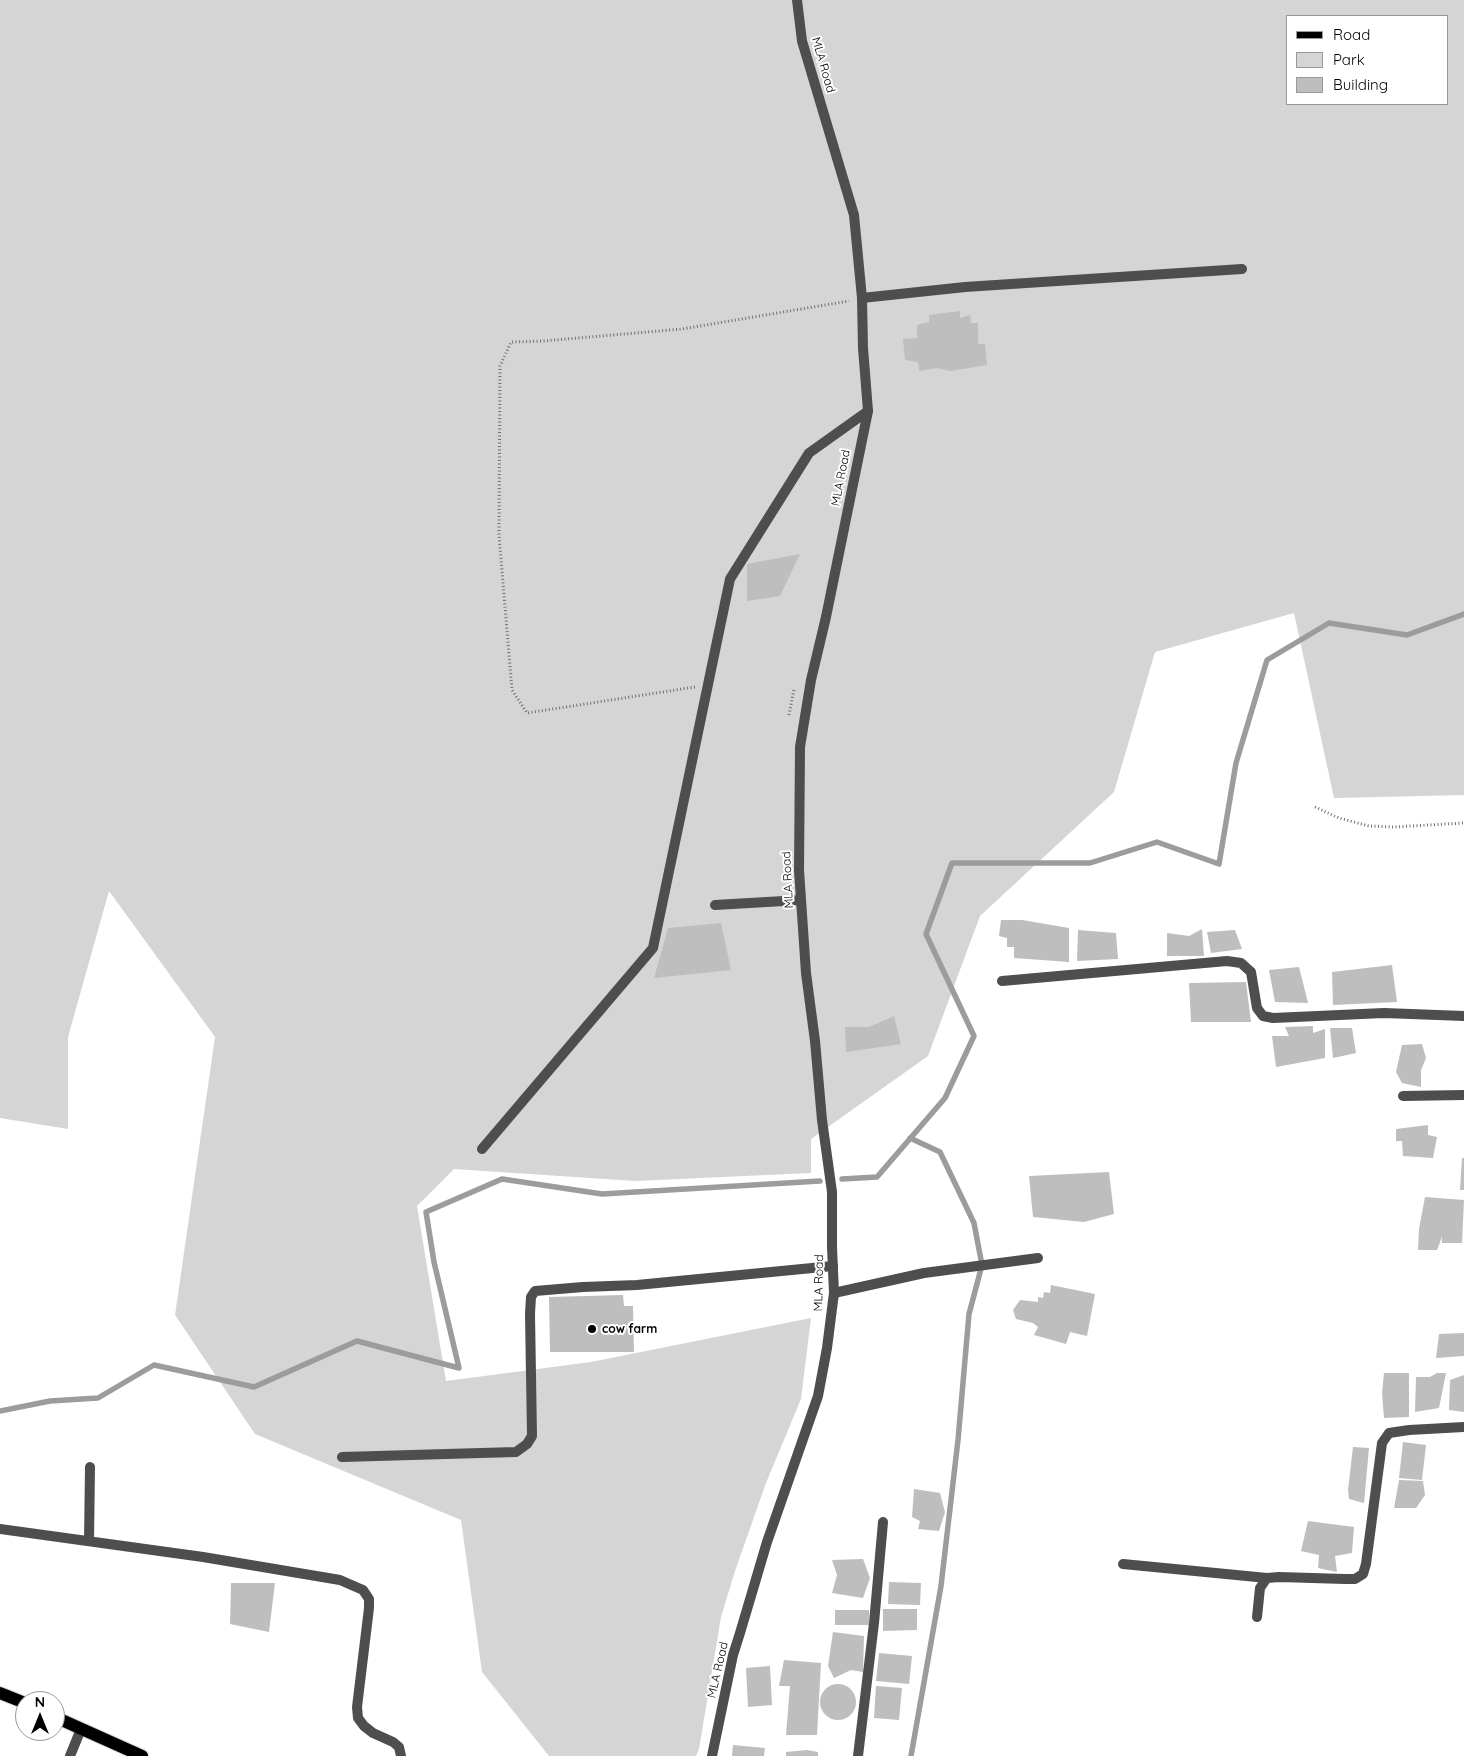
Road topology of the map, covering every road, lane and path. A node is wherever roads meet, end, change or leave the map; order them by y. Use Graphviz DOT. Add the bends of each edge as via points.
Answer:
graph roads {
  1 [pos="797,0"];
  2 [pos="1242,269"];
  3 [pos="856,299"];
  4 [pos="852,308"];
  5 [pos="868,411"];
  6 [pos="795,685"];
  7 [pos="708,686"];
  8 [pos="789,717"];
  9 [pos="1315,807"];
  10 [pos="1464,823"];
  11 [pos="801,900"];
  12 [pos="714,905"];
  13 [pos="1002,981"];
  14 [pos="1464,1016"];
  15 [pos="1464,1095"];
  16 [pos="1403,1096"];
  17 [pos="482,1149"];
  18 [pos="1038,1258"];
  19 [pos="833,1266"];
  20 [pos="834,1293"];
  21 [pos="1464,1427"];
  22 [pos="342,1457"];
  23 [pos="90,1467"];
  24 [pos="883,1522"];
  25 [pos="0,1529"];
  26 [pos="89,1541"];
  27 [pos="1123,1564"];
  28 [pos="1267,1578"];
  29 [pos="1257,1617"];
  30 [pos="0,1693"];
  31 [pos="15,1699"];
  32 [pos="65,1722"];
  33 [pos="81,1729"];
  34 [pos="70,1756"];
  35 [pos="142,1756"];
  36 [pos="401,1756"];
  37 [pos="712,1756"];
  38 [pos="858,1756"];
  1 -- 3 [label="street, MLA Road" via="802,41 854,215"];
  2 -- 3 [label="street" via="965,287"];
  3 -- 4 [label="path"];
  3 -- 5 [label="street, MLA Road"];
  3 -- 7 [label="path" via="682,329 511,342 500,366 499,535 512,690 517,698 527,713"];
  5 -- 7 [label="street" via="809,453 730,580"];
  5 -- 11 [label="street, MLA Road" via="811,680 800,748"];
  6 -- 8 [label="path"];
  7 -- 17 [label="street" via="653,948"];
  9 -- 10 [label="path" via="1369,826 1394,828"];
  11 -- 12 [label="street"];
  11 -- 19 [label="street, MLA Road" via="806,973 832,1192"];
  13 -- 14 [label="street" via="1227,961 1241,963 1251,972 1257,1008 1263,1016 1384,1013"];
  15 -- 16 [label="street"];
  18 -- 20 [label="street" via="924,1273"];
  19 -- 20 [label="street, MLA Road"];
  19 -- 22 [label="street" via="637,1285 535,1291 531,1297 530,1314 532,1436 527,1444 516,1452"];
  20 -- 37 [label="street, MLA Road" via="818,1396 767,1542 740,1633"];
  21 -- 28 [label="street" via="1409,1430 1389,1434 1385,1438 1363,1574 1355,1579"];
  23 -- 26 [label="street"];
  24 -- 38 [label="street"];
  25 -- 26 [label="street"];
  26 -- 36 [label="street" via="340,1580 363,1590 369,1599 369,1608 358,1718 373,1733 393,1742"];
  27 -- 28 [label="street"];
  28 -- 29 [label="street" via="1260,1588"];
  30 -- 31 [label="main road"];
  32 -- 33 [label="main road"];
  33 -- 34 [label="street"];
  33 -- 35 [label="main road"];
}
